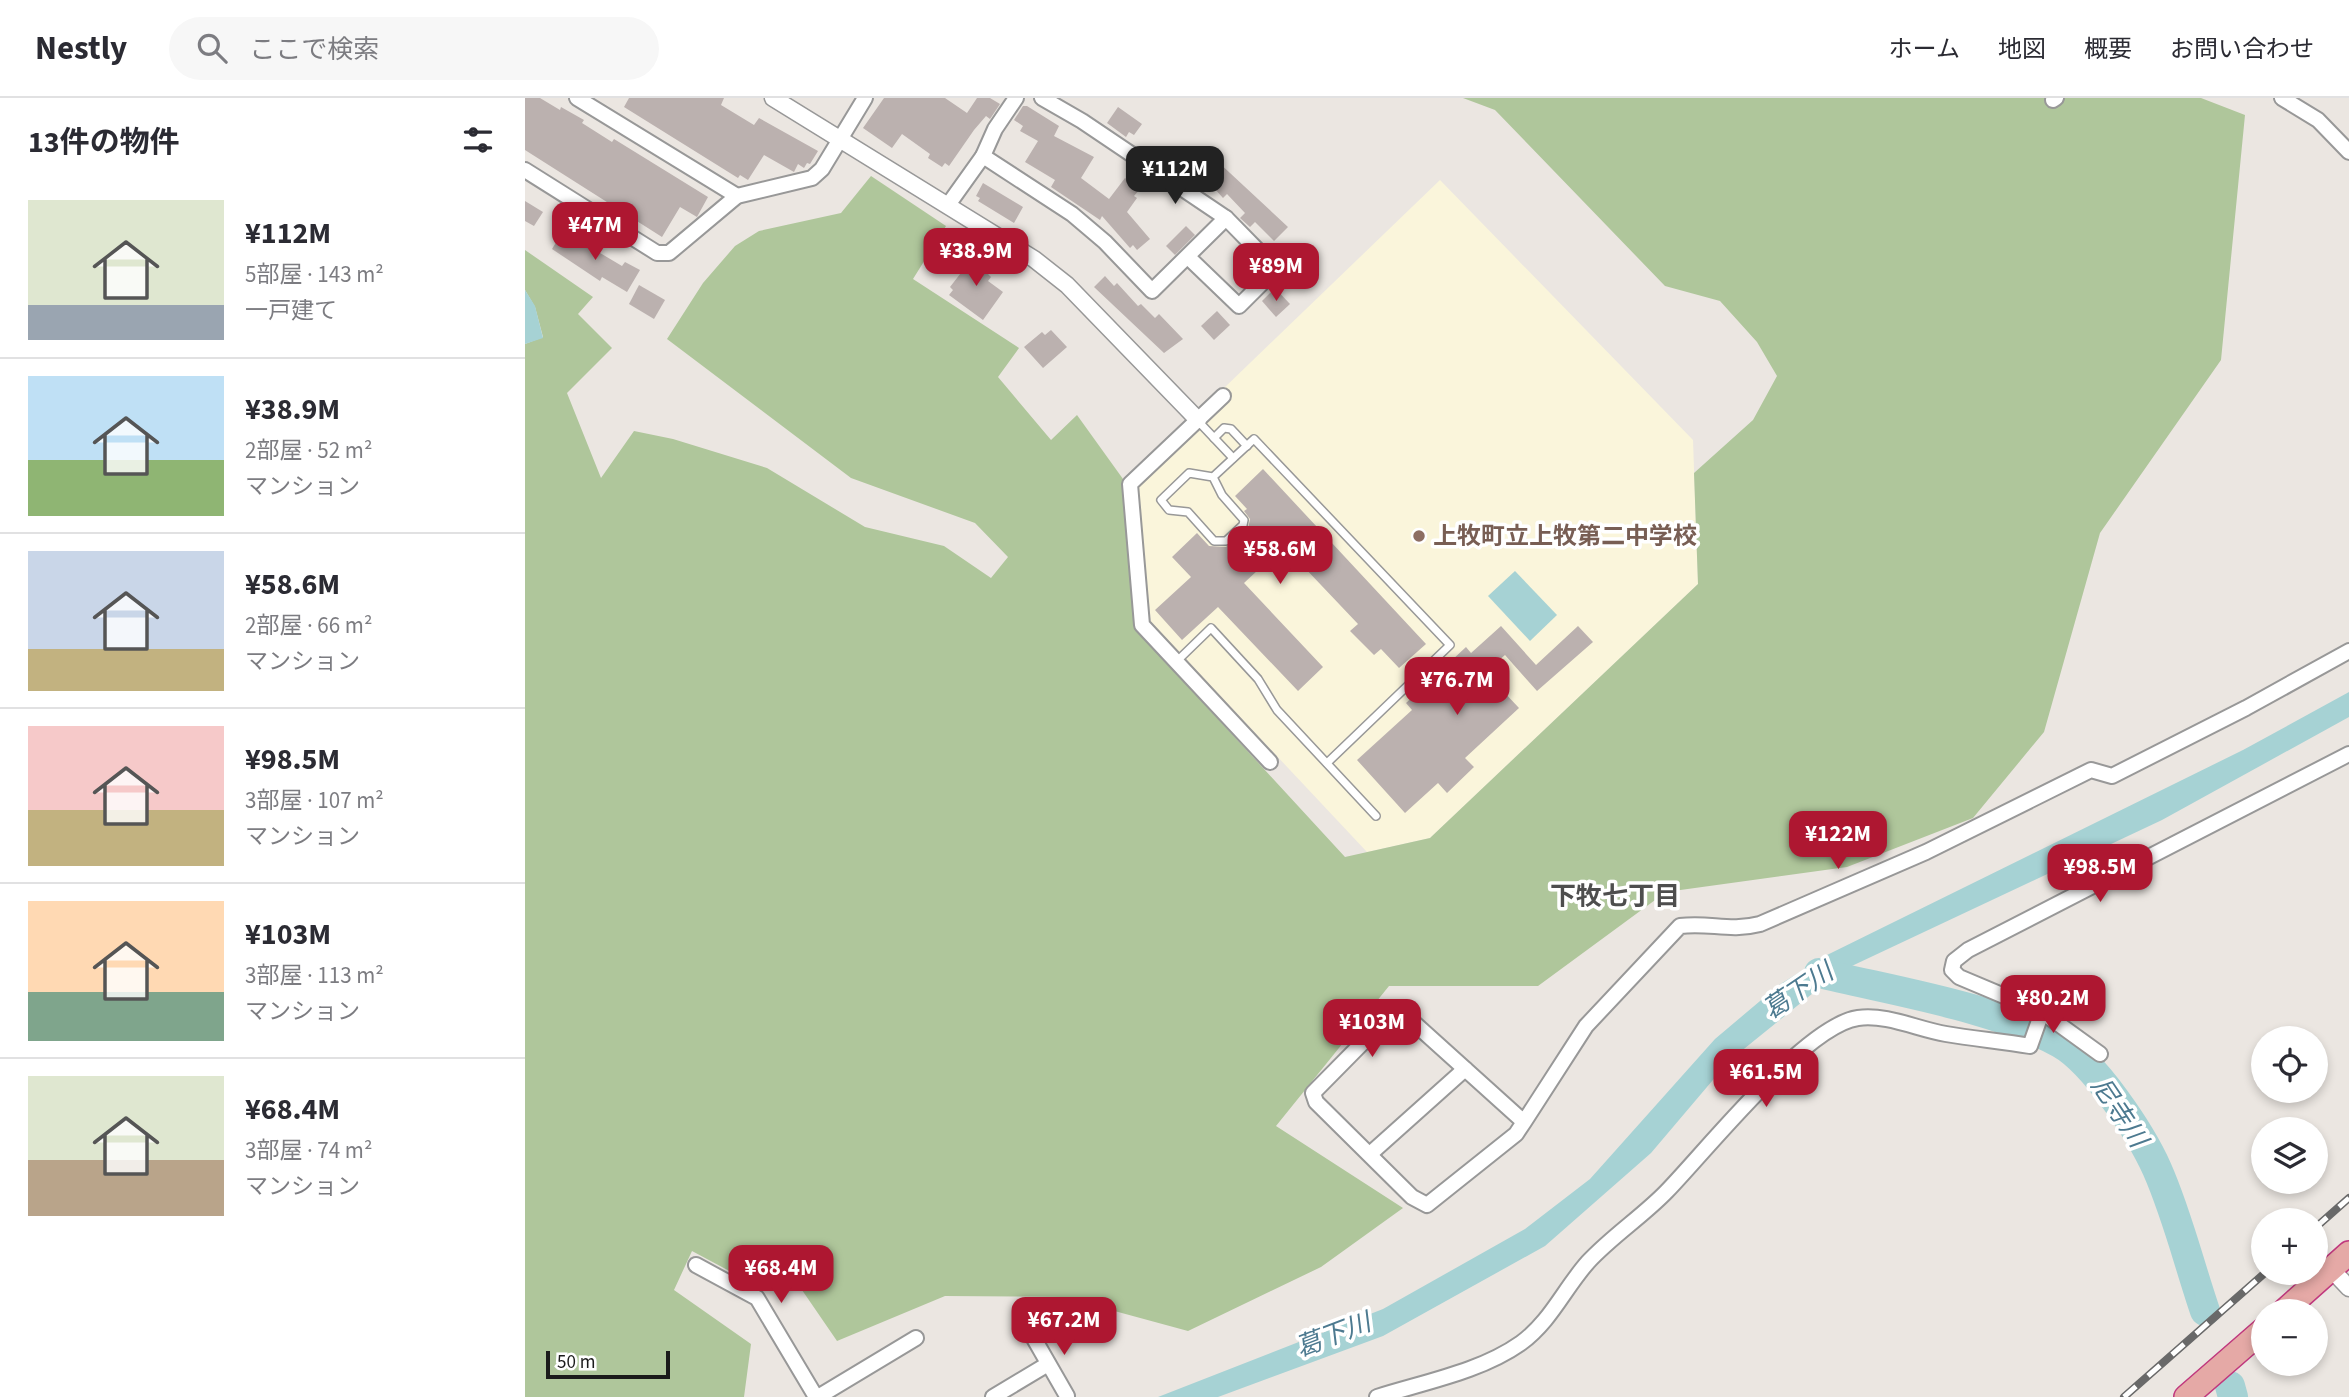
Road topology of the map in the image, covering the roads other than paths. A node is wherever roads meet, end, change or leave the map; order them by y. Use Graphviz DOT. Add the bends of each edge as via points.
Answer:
graph roads {
  1 [pos="577,98"];
  2 [pos="773,98"];
  3 [pos="865,98"];
  4 [pos="1016,98"];
  5 [pos="2282,98"];
  6 [pos="1050,100"];
  7 [pos="840,139"];
  8 [pos="2349,152"];
  9 [pos="983,156"];
  10 [pos="525,170"];
  11 [pos="737,196"];
  12 [pos="948,205"];
  13 [pos="1226,218"];
  14 [pos="1188,257"];
  15 [pos="1223,396"];
  16 [pos="1198,420"];
  17 [pos="1214,438"];
  18 [pos="1247,446"];
  19 [pos="1233,458"];
  20 [pos="1213,477"];
  21 [pos="2349,651"];
  22 [pos="1176,662"];
  23 [pos="2349,754"];
  24 [pos="1270,762"];
  25 [pos="1327,763"];
  26 [pos="1376,816"];
  27 [pos="2042,1012"];
  28 [pos="2100,1054"];
  29 [pos="1465,1069"];
  30 [pos="1524,1122"];
  31 [pos="1370,1154"];
  32 [pos="2349,1253"];
  33 [pos="696,1265"];
  34 [pos="2331,1269"];
  35 [pos="2349,1288"];
  36 [pos="2297,1299"];
  37 [pos="1032,1335"];
  38 [pos="916,1338"];
  39 [pos="2251,1340"];
  40 [pos="1048,1364"];
  41 [pos="1067,1396"];
  42 [pos="817,1397"];
  43 [pos="993,1397"];
  44 [pos="1377,1397"];
  45 [pos="2186,1397"];
  1 -- 11 [label="street"];
  2 -- 7 [label="street"];
  3 -- 7 [label="street"];
  4 -- 9 [label="street"];
  5 -- 8 [label="street" via="2318,120"];
  6 -- 13 [label="street"];
  7 -- 11 [label="street" via="812,178"];
  7 -- 12 [label="street"];
  9 -- 12 [label="street"];
  9 -- 14 [label="street" via="1072,214 1152,291"];
  10 -- 11 [label="street" via="657,253 669,253"];
  12 -- 16 [label="street" via="1056,276"];
  13 -- 14 [label="street"];
  13 -- 14 [label="street" via="1276,269 1238,306"];
  15 -- 16 [label="street"];
  16 -- 17 [label="lane"];
  16 -- 22 [label="street" via="1130,484 1142,625"];
  17 -- 18 [label="lane" via="1224,428 1231,429"];
  17 -- 19 [label="lane"];
  18 -- 19 [label="lane"];
  18 -- 25 [label="lane" via="1254,439 1450,645"];
  19 -- 20 [label="lane"];
  20 -- 20 [label="lane" via="1189,473 1161,500 1169,510 1188,512 1220,542 1244,520"];
  21 -- 30 [label="street" via="2112,776 2091,770 1926,852 1760,924 1739,930 1680,926 1586,1026"];
  22 -- 24 [label="street"];
  22 -- 25 [label="lane" via="1211,628"];
  23 -- 27 [label="street" via="1954,961 1952,970 1959,976"];
  25 -- 26 [label="lane"];
  27 -- 28 [label="street"];
  27 -- 44 [label="street" via="2030,1046 1945,1034 1880,1018 1858,1017 1839,1023 1726,1123 1668,1190 1591,1259 1554,1312 1520,1343 1494,1360"];
  29 -- 30 [label="street"];
  29 -- 31 [label="street"];
  29 -- 31 [label="street" via="1403,1013 1390,1015 1313,1093 1316,1102"];
  30 -- 31 [label="street" via="1427,1205 1412,1197"];
  32 -- 34 [label="highway"];
  33 -- 42 [label="street" via="757,1298"];
  34 -- 35 [label="street"];
  34 -- 36 [label="highway"];
  37 -- 40 [label="street"];
  38 -- 42 [label="street"];
  39 -- 45 [label="highway"];
  40 -- 41 [label="street"];
  40 -- 43 [label="street"];
}
